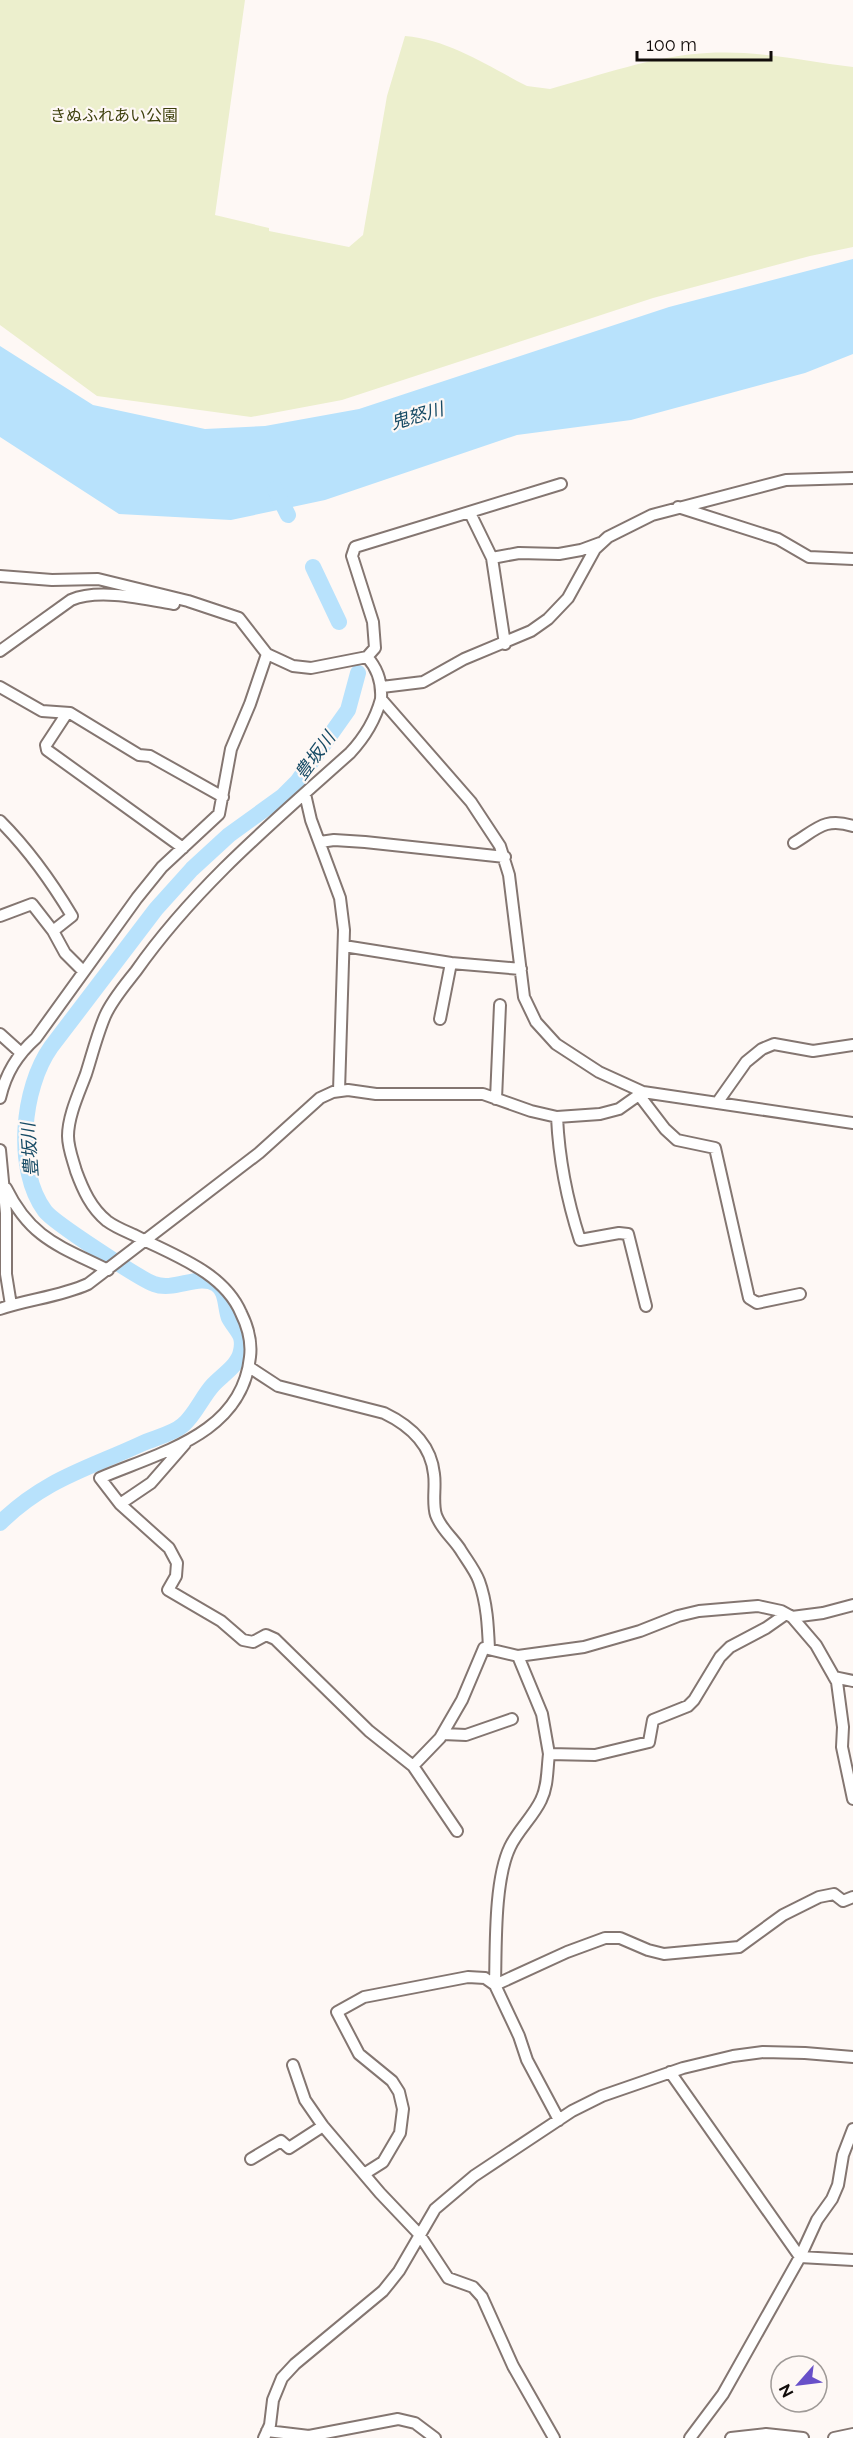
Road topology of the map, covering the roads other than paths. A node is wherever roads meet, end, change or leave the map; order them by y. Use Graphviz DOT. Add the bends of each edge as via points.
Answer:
graph roads {
  1 [pos="853,478"];
  2 [pos="561,484"];
  3 [pos="678,507"];
  4 [pos="470,513"];
  5 [pos="603,542"];
  6 [pos="492,558"];
  7 [pos="853,559"];
  8 [pos="0,576"];
  9 [pos="188,601"];
  10 [pos="505,644"];
  11 [pos="0,651"];
  12 [pos="267,654"];
  13 [pos="363,658"];
  14 [pos="0,687"];
  15 [pos="382,687"];
  16 [pos="381,699"];
  17 [pos="67,713"];
  18 [pos="305,794"];
  19 [pos="223,797"];
  20 [pos="0,820"];
  21 [pos="853,826"];
  22 [pos="320,842"];
  23 [pos="794,843"];
  24 [pos="183,848"];
  25 [pos="505,857"];
  26 [pos="0,916"];
  27 [pos="53,931"];
  28 [pos="344,946"];
  29 [pos="451,963"];
  30 [pos="521,969"];
  31 [pos="83,970"];
  32 [pos="500,1005"];
  33 [pos="440,1019"];
  34 [pos="0,1034"];
  35 [pos="853,1045"];
  36 [pos="20,1052"];
  37 [pos="339,1091"];
  38 [pos="641,1094"];
  39 [pos="0,1098"];
  40 [pos="496,1099"];
  41 [pos="717,1103"];
  42 [pos="557,1117"];
  43 [pos="853,1123"];
  44 [pos="0,1150"];
  45 [pos="3,1182"];
  46 [pos="3,1222"];
  47 [pos="144,1243"];
  48 [pos="110,1269"];
  49 [pos="800,1294"];
  50 [pos="11,1305"];
  51 [pos="646,1306"];
  52 [pos="0,1310"];
  53 [pos="249,1367"];
  54 [pos="187,1441"];
  55 [pos="120,1504"];
  56 [pos="853,1605"];
  57 [pos="789,1615"];
  58 [pos="489,1649"];
  59 [pos="518,1656"];
  60 [pos="834,1677"];
  61 [pos="853,1681"];
  62 [pos="512,1719"];
  63 [pos="442,1734"];
  64 [pos="549,1754"];
  65 [pos="413,1766"];
  66 [pos="853,1799"];
  67 [pos="457,1831"];
  68 [pos="853,1897"];
  69 [pos="495,1985"];
  70 [pos="853,2057"];
  71 [pos="293,2066"];
  72 [pos="670,2072"];
  73 [pos="559,2120"];
  74 [pos="323,2126"];
  75 [pos="853,2129"];
  76 [pos="251,2159"];
  77 [pos="364,2174"];
  78 [pos="419,2234"];
  79 [pos="800,2257"];
  80 [pos="853,2260"];
  81 [pos="853,2434"];
  82 [pos="266,2435"];
  83 [pos="435,2438"];
  84 [pos="555,2438"];
  85 [pos="690,2438"];
  86 [pos="731,2438"];
  87 [pos="803,2438"];
  88 [pos="834,2438"];
  1 -- 3 [label="street" via="786,480"];
  2 -- 4 [label="street"];
  3 -- 5 [label="street" via="652,515"];
  3 -- 7 [label="street" via="778,539 809,557"];
  4 -- 6 [label="street"];
  4 -- 13 [label="street" via="352,550 373,622 375,648"];
  5 -- 6 [label="street" via="559,554 519,553"];
  5 -- 10 [label="street" via="595,549 568,598 548,619"];
  6 -- 10 [label="street"];
  8 -- 9 [label="street" via="99,579"];
  9 -- 11 [label="street" via="177,605 132,596 81,596"];
  9 -- 12 [label="street" via="238,618"];
  10 -- 15 [label="street" via="464,659 423,682"];
  12 -- 13 [label="street" via="293,666 311,668"];
  12 -- 19 [label="street" via="231,748"];
  13 -- 15 [label="street" via="375,666"];
  14 -- 17 [label="street" via="42,711"];
  15 -- 16 [label="street"];
  16 -- 18 [label="street" via="363,739"];
  16 -- 25 [label="street" via="471,802"];
  17 -- 19 [label="street"];
  17 -- 24 [label="street" via="46,745 48,750"];
  18 -- 22 [label="street"];
  18 -- 47 [label="street" via="183,909 105,1015 72,1116 68,1136 71,1156 92,1206 108,1222"];
  19 -- 24 [label="street" via="219,814"];
  20 -- 27 [label="street" via="45,871 72,916"];
  21 -- 23 [label="street" via="838,821 827,823"];
  22 -- 25 [label="street"];
  22 -- 28 [label="street" via="340,898"];
  24 -- 31 [label="street" via="162,867"];
  25 -- 30 [label="street"];
  26 -- 27 [label="street" via="32,904"];
  27 -- 31 [label="street" via="65,953"];
  28 -- 29 [label="street"];
  28 -- 37 [label="street"];
  29 -- 30 [label="street"];
  29 -- 33 [label="street"];
  30 -- 38 [label="street" via="524,998 536,1022 556,1044"];
  31 -- 36 [label="street" via="36,1038"];
  32 -- 40 [label="street"];
  34 -- 36 [label="street"];
  35 -- 41 [label="street" via="813,1051 774,1044 762,1049 746,1062"];
  36 -- 39 [label="street" via="4,1079"];
  37 -- 40 [label="street" via="483,1094"];
  37 -- 47 [label="street" via="320,1098 259,1153"];
  38 -- 41 [label="street"];
  38 -- 42 [label="street" via="619,1109"];
  38 -- 49 [label="street" via="677,1140 715,1148 749,1298 757,1303"];
  40 -- 42 [label="street"];
  41 -- 43 [label="street"];
  42 -- 51 [label="street" via="559,1154 580,1240 628,1234"];
  44 -- 45 [label="street"];
  45 -- 46 [label="street"];
  45 -- 48 [label="street" via="31,1227 45,1238"];
  46 -- 50 [label="street"];
  47 -- 48 [label="street"];
  47 -- 53 [label="street" via="199,1268 228,1291 248,1328"];
  48 -- 50 [label="street" via="69,1293"];
  50 -- 52 [label="street"];
  53 -- 54 [label="street" via="227,1413"];
  53 -- 58 [label="street" via="278,1386 384,1413 416,1433 431,1458 435,1514 479,1579"];
  54 -- 55 [label="street" via="152,1483"];
  54 -- 55 [label="street" via="100,1478"];
  55 -- 65 [label="street" via="169,1548 177,1563 176,1576 168,1590 221,1621 243,1640 253,1642 266,1635 275,1639 369,1731"];
  56 -- 57 [label="street" via="823,1613"];
  57 -- 59 [label="street" via="758,1606 699,1611 584,1647"];
  57 -- 60 [label="street" via="816,1645"];
  57 -- 64 [label="street" via="730,1647 688,1706 653,1720 649,1742 595,1755"];
  58 -- 59 [label="street"];
  58 -- 63 [label="street" via="484,1648 480,1654 462,1700"];
  59 -- 64 [label="street" via="542,1714"];
  60 -- 61 [label="street"];
  60 -- 66 [label="street"];
  62 -- 63 [label="street" via="465,1734"];
  63 -- 65 [label="street"];
  64 -- 69 [label="street" via="541,1800 509,1847 502,1870"];
  65 -- 67 [label="street"];
  68 -- 69 [label="street" via="843,1901 834,1894 819,1897 783,1915 739,1947 664,1954 620,1938 605,1938"];
  69 -- 73 [label="street" via="527,2060"];
  69 -- 77 [label="street" via="485,1978 468,1977 364,1996 337,2012 359,2054 392,2081 403,2109 400,2133 383,2162"];
  70 -- 72 [label="street" via="764,2052"];
  71 -- 74 [label="street" via="305,2100"];
  72 -- 73 [label="street" via="602,2096"];
  72 -- 79 [label="street"];
  73 -- 78 [label="street" via="451,2193 435,2208"];
  74 -- 76 [label="street" via="289,2148 281,2141"];
  74 -- 77 [label="street"];
  75 -- 79 [label="street" via="838,2185"];
  77 -- 78 [label="street"];
  78 -- 82 [label="street" via="383,2291 282,2378"];
  78 -- 84 [label="street" via="448,2278 473,2287 482,2296 513,2366"];
  79 -- 80 [label="street"];
  79 -- 85 [label="street" via="723,2394"];
  81 -- 88 [label="street"];
  82 -- 83 [label="street" via="309,2436 398,2419 415,2423"];
  86 -- 87 [label="street" via="766,2434"];
}
